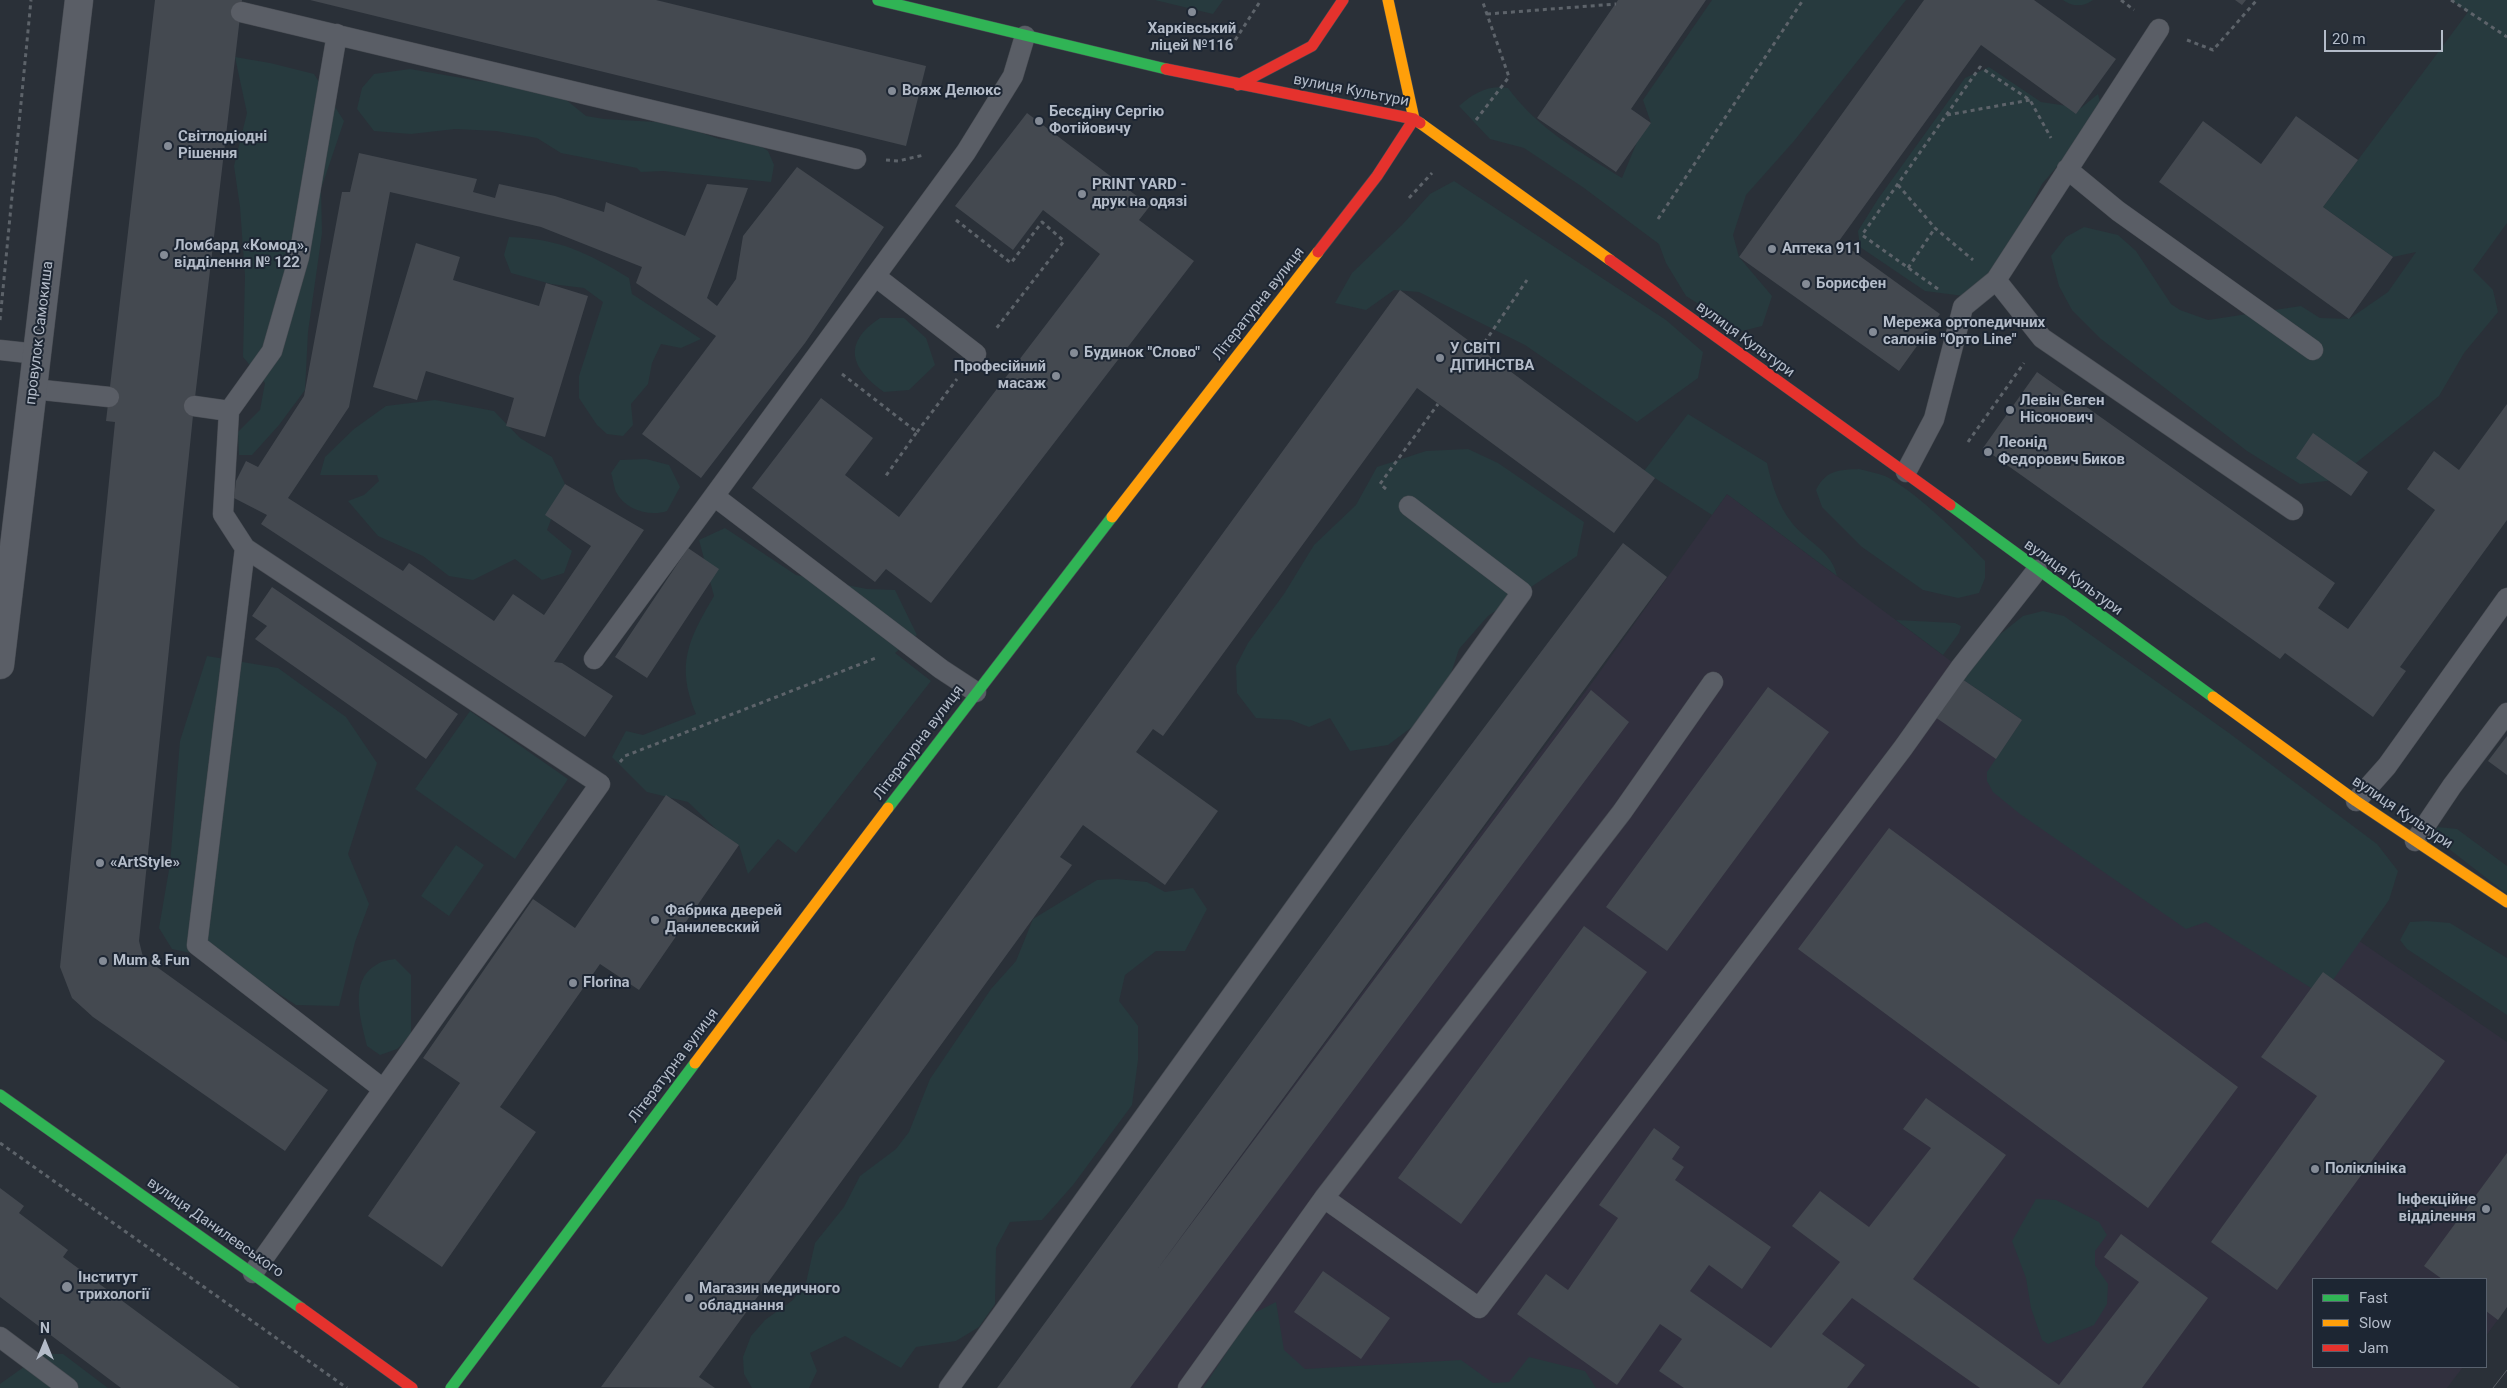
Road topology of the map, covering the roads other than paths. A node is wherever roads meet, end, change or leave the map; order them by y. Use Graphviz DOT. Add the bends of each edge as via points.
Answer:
graph roads {
  1 [pos="79,0"];
  2 [pos="878,0"];
  3 [pos="1343,0"];
  4 [pos="1388,0"];
  5 [pos="241,12"];
  6 [pos="2160,29"];
  7 [pos="337,34"];
  8 [pos="1024,36"];
  9 [pos="1238,85"];
  10 [pos="1414,119"];
  11 [pos="856,159"];
  12 [pos="2067,169"];
  13 [pos="875,276"];
  14 [pos="1996,280"];
  15 [pos="0,350"];
  16 [pos="2313,350"];
  17 [pos="37,354"];
  18 [pos="976,354"];
  19 [pos="33,389"];
  20 [pos="109,397"];
  21 [pos="194,406"];
  22 [pos="229,411"];
  23 [pos="1906,472"];
  24 [pos="714,496"];
  25 [pos="1409,506"];
  26 [pos="2293,510"];
  27 [pos="245,548"];
  28 [pos="2036,570"];
  29 [pos="2507,598"];
  30 [pos="594,659"];
  31 [pos="0,665"];
  32 [pos="1714,682"];
  33 [pos="976,692"];
  34 [pos="2507,713"];
  35 [pos="2356,801"];
  36 [pos="2415,842"];
  37 [pos="2507,902"];
  38 [pos="383,1088"];
  39 [pos="0,1095"];
  40 [pos="1324,1198"];
  41 [pos="253,1273"];
  42 [pos="0,1337"];
  43 [pos="68,1388"];
  44 [pos="412,1388"];
  45 [pos="451,1388"];
  46 [pos="949,1388"];
  47 [pos="1188,1388"];
  1 -- 17 [label="street, провулок Самокиша"];
  2 -- 8 [label="street, вулиця Культури"];
  3 -- 9 [label="street" via="1312,46"];
  4 -- 10 [label="street"];
  5 -- 7 [label="lane"];
  6 -- 12 [label="lane"];
  7 -- 11 [label="lane"];
  7 -- 22 [label="lane" via="299,257 272,351"];
  8 -- 9 [label="street, вулиця Культури"];
  8 -- 13 [label="lane" via="1013,76 973,141"];
  9 -- 10 [label="street, вулиця Культури"];
  10 -- 23 [label="street, вулиця Культури"];
  10 -- 33 [label="street, Літературна вулиця" via="1377,176"];
  12 -- 14 [label="lane"];
  12 -- 16 [label="lane" via="2118,211"];
  13 -- 18 [label="lane"];
  13 -- 24 [label="lane"];
  14 -- 23 [label="lane" via="1963,307 1934,419"];
  14 -- 26 [label="lane" via="2042,338"];
  15 -- 17 [label="lane"];
  17 -- 19 [label="street, провулок Самокиша"];
  19 -- 20 [label="lane"];
  19 -- 31 [label="street, провулок Самокиша"];
  21 -- 22 [label="lane"];
  22 -- 27 [label="lane" via="223,514"];
  23 -- 28 [label="street, вулиця Культури"];
  24 -- 30 [label="lane"];
  24 -- 33 [label="lane" via="941,669"];
  25 -- 46 [label="lane" via="1522,592"];
  27 -- 38 [label="lane" via="197,946"];
  27 -- 38 [label="lane" via="600,784"];
  28 -- 35 [label="street, вулиця Культури"];
  28 -- 40 [label="lane" via="1479,1308"];
  29 -- 35 [label="lane" via="2386,766"];
  32 -- 40 [label="lane" via="1622,812"];
  33 -- 45 [label="street, Літературна вулиця"];
  34 -- 36 [label="lane"];
  35 -- 36 [label="street, вулиця Культури"];
  36 -- 37 [label="street, вулиця Культури"];
  38 -- 41 [label="lane"];
  39 -- 41 [label="street, вулиця Данилевського"];
  40 -- 47 [label="lane"];
  41 -- 44 [label="street, вулиця Данилевського"];
  42 -- 43 [label="lane"];
}
